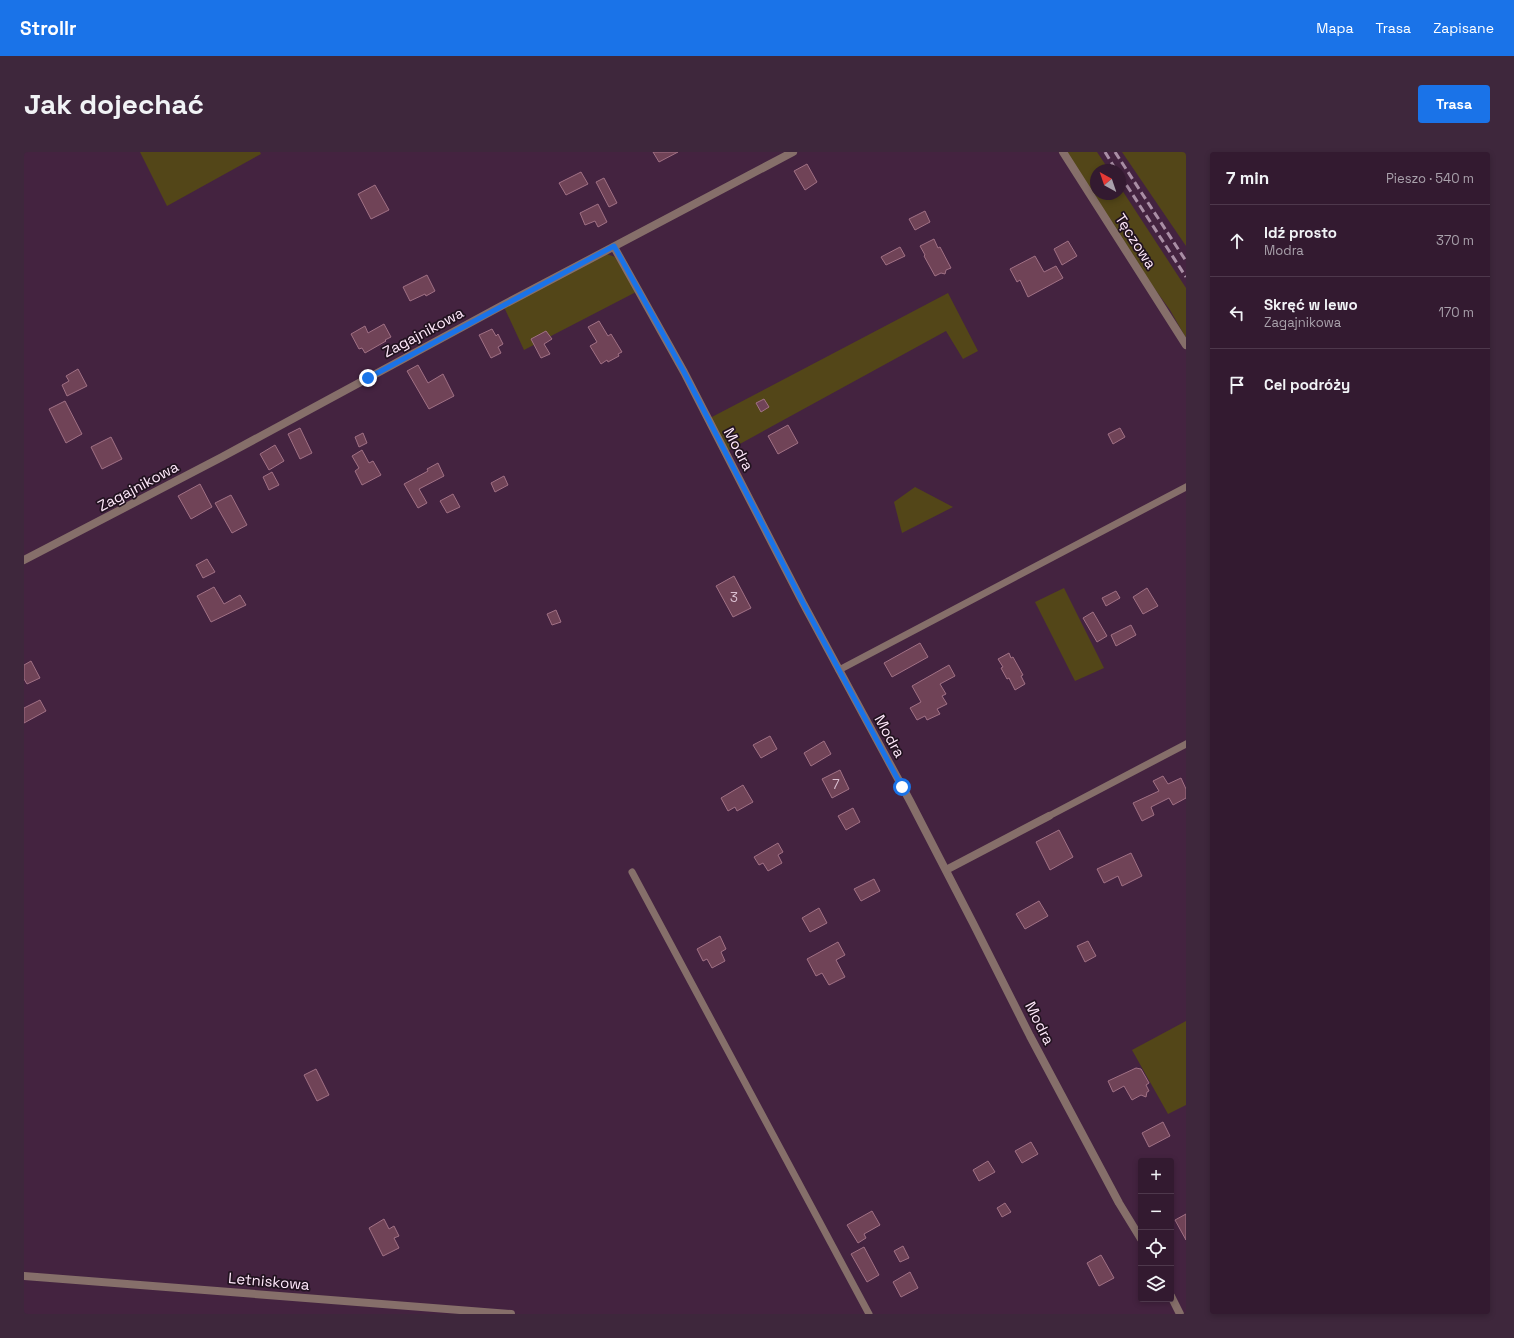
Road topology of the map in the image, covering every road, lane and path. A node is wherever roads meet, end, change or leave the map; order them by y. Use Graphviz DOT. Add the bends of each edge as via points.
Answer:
graph roads {
  1 [pos="793,152"];
  2 [pos="1063,152"];
  3 [pos="614,246"];
  4 [pos="1186,344"];
  5 [pos="1186,487"];
  6 [pos="24,560"];
  7 [pos="838,670"];
  8 [pos="1186,744"];
  9 [pos="1049,816"];
  10 [pos="946,870"];
  11 [pos="632,872"];
  12 [pos="1138,1234"];
  13 [pos="24,1276"];
  14 [pos="1174,1302"];
  15 [pos="511,1314"];
  16 [pos="869,1314"];
  17 [pos="1180,1314"];
  1 -- 3 [label="street, Zagajnikowa"];
  2 -- 4 [label="street, Tęczowa"];
  3 -- 6 [label="street, Zagajnikowa" via="222,457"];
  3 -- 7 [label="street, Modra" via="684,372"];
  5 -- 7 [label="lane"];
  7 -- 10 [label="street, Modra"];
  8 -- 9 [label="lane"];
  9 -- 10 [label="street"];
  10 -- 12 [label="street, Modra" via="1030,1036"];
  11 -- 16 [label="lane"];
  13 -- 15 [label="street, Letniskowa"];
  14 -- 17 [label="street"];
}
